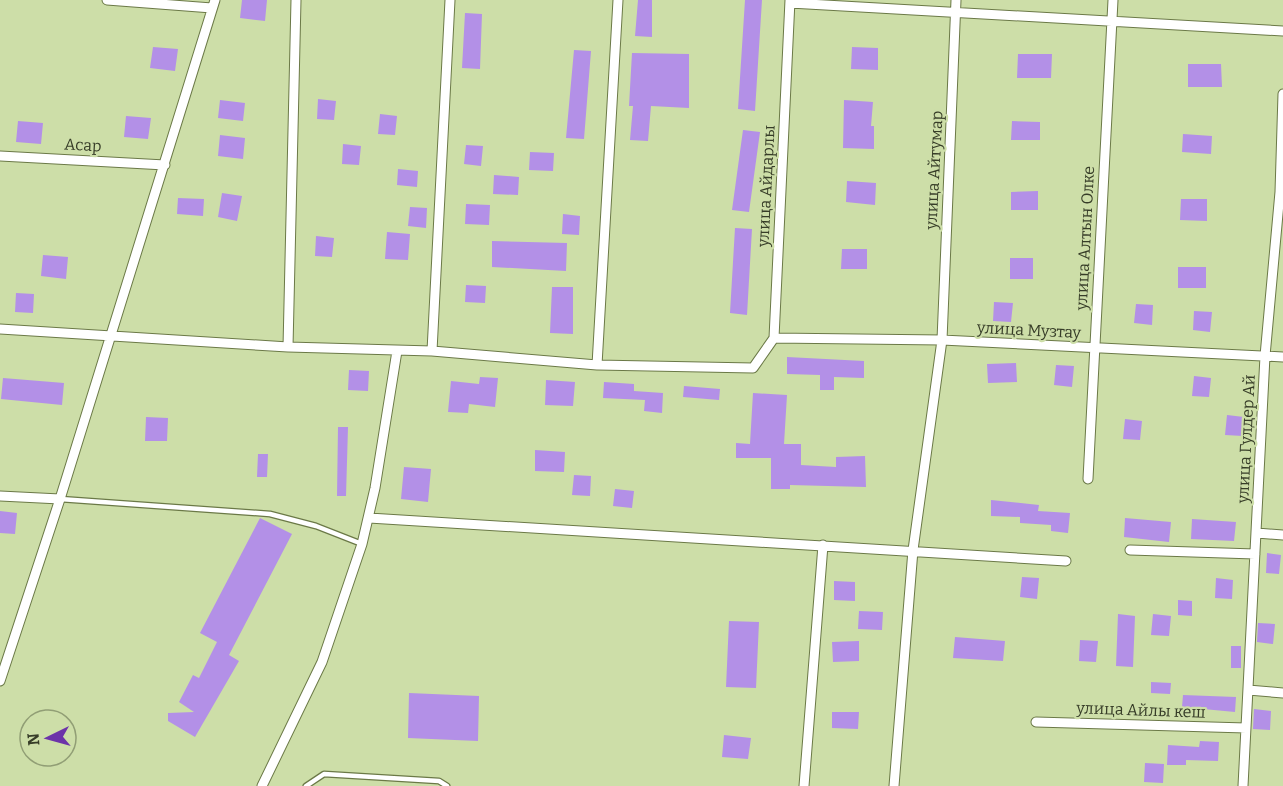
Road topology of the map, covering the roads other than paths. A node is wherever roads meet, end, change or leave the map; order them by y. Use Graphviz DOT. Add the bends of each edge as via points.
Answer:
graph roads {
  1 [pos="107,0"];
  2 [pos="296,0"];
  3 [pos="450,0"];
  4 [pos="618,0"];
  5 [pos="956,0"];
  6 [pos="1113,0"];
  7 [pos="790,1"];
  8 [pos="213,4"];
  9 [pos="956,12"];
  10 [pos="1112,21"];
  11 [pos="1283,30"];
  12 [pos="1283,94"];
  13 [pos="0,156"];
  14 [pos="165,165"];
  15 [pos="1282,192"];
  16 [pos="0,329"];
  17 [pos="111,335"];
  18 [pos="774,338"];
  19 [pos="942,340"];
  20 [pos="288,347"];
  21 [pos="1094,348"];
  22 [pos="397,351"];
  23 [pos="432,351"];
  24 [pos="1265,356"];
  25 [pos="1283,357"];
  26 [pos="597,364"];
  27 [pos="1088,478"];
  28 [pos="0,496"];
  29 [pos="60,499"];
  30 [pos="369,518"];
  31 [pos="1257,533"];
  32 [pos="1283,535"];
  33 [pos="362,543"];
  34 [pos="823,545"];
  35 [pos="913,550"];
  36 [pos="1130,550"];
  37 [pos="1256,554"];
  38 [pos="1066,561"];
  39 [pos="3,662"];
  40 [pos="0,681"];
  41 [pos="1248,690"];
  42 [pos="1283,693"];
  43 [pos="1036,722"];
  44 [pos="1246,728"];
  45 [pos="262,786"];
  46 [pos="306,786"];
  47 [pos="447,786"];
  48 [pos="804,786"];
  49 [pos="894,786"];
  50 [pos="1243,786"];
  1 -- 8 [label="street"];
  2 -- 20 [label="street"];
  3 -- 23 [label="street"];
  4 -- 26 [label="street"];
  5 -- 9 [label="street, улица Айтумар"];
  6 -- 10 [label="street, улица Алтын Олке"];
  7 -- 9 [label="street"];
  7 -- 18 [label="street, улица Айдарлы"];
  8 -- 14 [label="street"];
  9 -- 10 [label="street"];
  9 -- 19 [label="street, улица Айтумар"];
  10 -- 11 [label="street"];
  10 -- 21 [label="street, улица Алтын Олке"];
  12 -- 15 [label="street, улица Гулдер Ай"];
  13 -- 14 [label="street, Асар"];
  14 -- 17 [label="street"];
  15 -- 24 [label="street, улица Гулдер Ай"];
  16 -- 17 [label="street"];
  17 -- 20 [label="street"];
  17 -- 29 [label="street"];
  18 -- 19 [label="street, улица Музтау"];
  18 -- 26 [label="street" via="753,368"];
  19 -- 21 [label="street, улица Музтау"];
  19 -- 35 [label="street, улица Айтумар"];
  20 -- 22 [label="street"];
  21 -- 24 [label="street, улица Музтау"];
  21 -- 27 [label="street, улица Алтын Олке"];
  22 -- 23 [label="street"];
  22 -- 30 [label="street"];
  23 -- 26 [label="street"];
  24 -- 25 [label="street, улица Музтау"];
  24 -- 31 [label="street, улица Гулдер Ай"];
  28 -- 29 [label="street"];
  29 -- 33 [label="lane" via="270,514 316,525"];
  29 -- 39 [label="street"];
  30 -- 33 [label="street"];
  30 -- 34 [label="street"];
  31 -- 32 [label="street"];
  31 -- 37 [label="street, улица Гулдер Ай"];
  33 -- 45 [label="street" via="322,662"];
  34 -- 35 [label="street"];
  34 -- 48 [label="street"];
  35 -- 38 [label="street"];
  35 -- 49 [label="street, улица Айтумар"];
  36 -- 37 [label="street"];
  37 -- 41 [label="street, улица Гулдер Ай"];
  39 -- 40 [label="street"];
  41 -- 42 [label="street"];
  41 -- 44 [label="street, улица Гулдер Ай"];
  43 -- 44 [label="street, улица Айлы кеш"];
  44 -- 50 [label="street, улица Гулдер Ай"];
  46 -- 47 [label="lane" via="324,774 439,781"];
}
